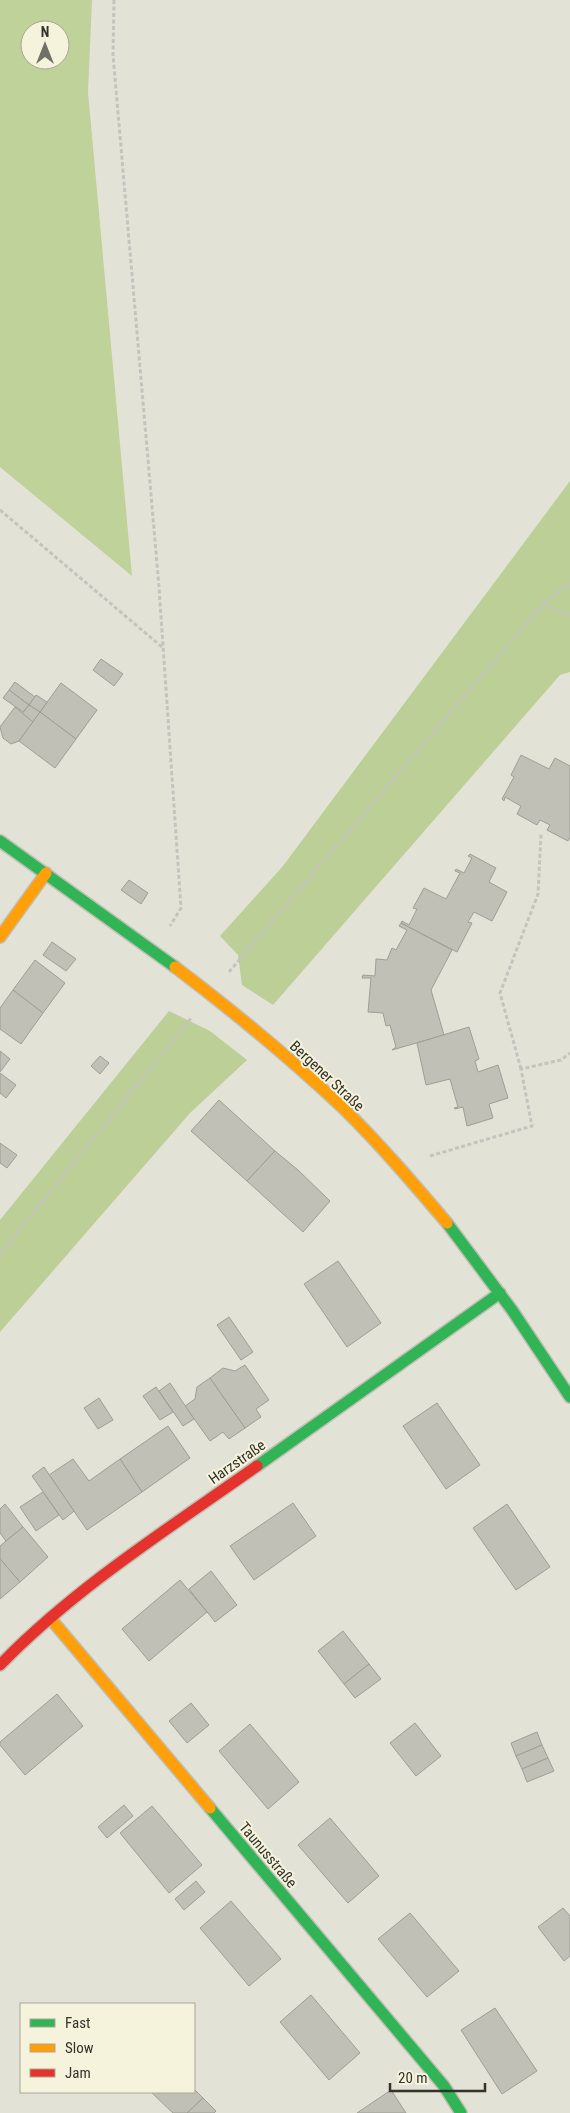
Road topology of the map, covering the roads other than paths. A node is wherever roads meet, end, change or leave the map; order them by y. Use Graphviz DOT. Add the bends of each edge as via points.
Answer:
graph roads {
  1 [pos="0,841"];
  2 [pos="46,873"];
  3 [pos="0,937"];
  4 [pos="500,1293"];
  5 [pos="570,1398"];
  6 [pos="50,1618"];
  7 [pos="0,1664"];
  8 [pos="461,2113"];
  1 -- 2 [label="street, Bergener Straße"];
  2 -- 3 [label="street"];
  2 -- 4 [label="street, Bergener Straße" via="209,994 306,1073 399,1166"];
  4 -- 5 [label="street, Bergener Straße"];
  4 -- 6 [label="street, Harzstraße" via="91,1583"];
  6 -- 7 [label="street, Harzstraße"];
  6 -- 8 [label="street, Taunusstraße" via="444,2086"];
}
